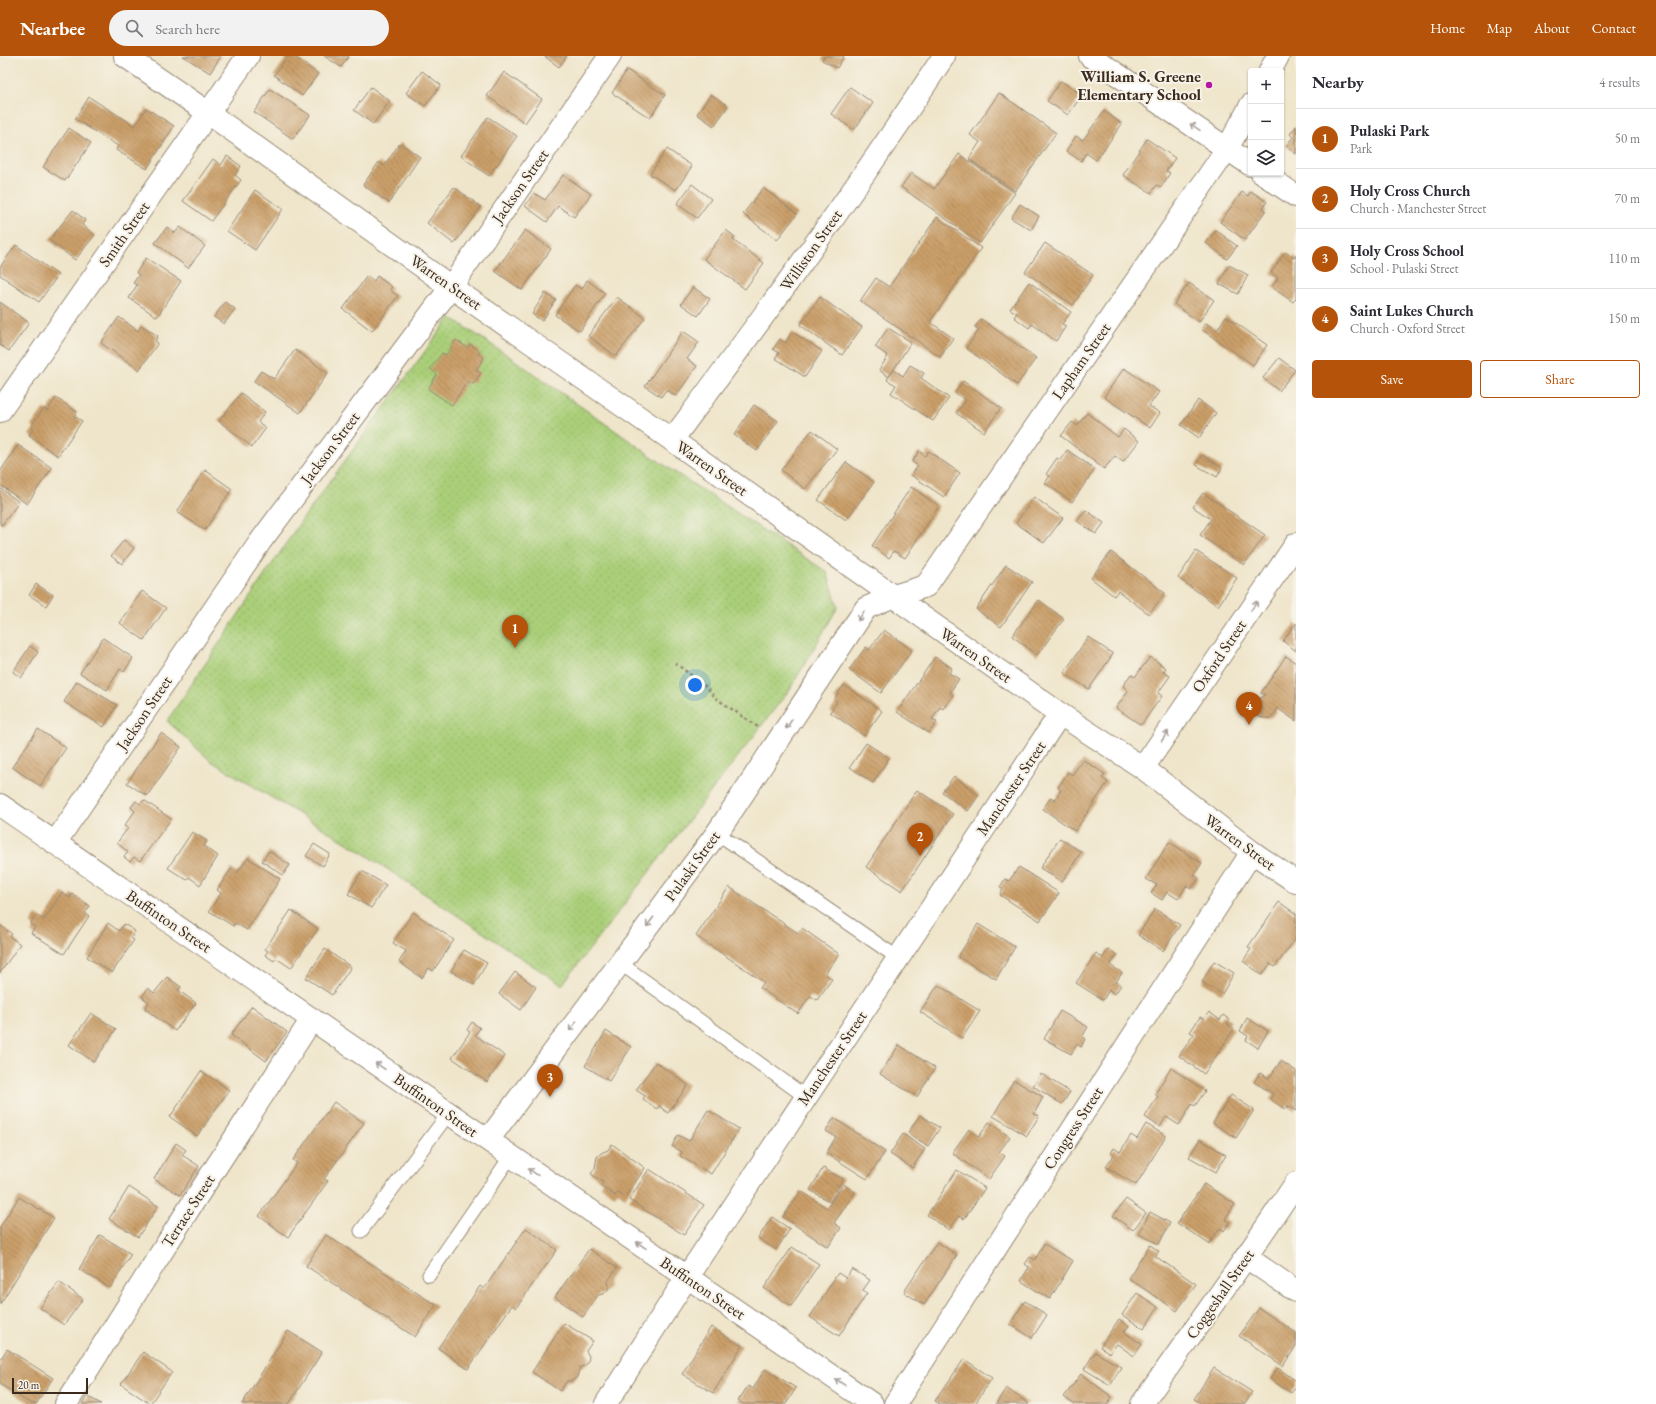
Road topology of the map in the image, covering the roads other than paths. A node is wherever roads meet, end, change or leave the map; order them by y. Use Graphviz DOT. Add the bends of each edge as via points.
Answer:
graph roads {
  1 [pos="125,56"];
  2 [pos="248,56"];
  3 [pos="610,56"];
  4 [pos="944,56"];
  5 [pos="1090,56"];
  6 [pos="1278,56"];
  7 [pos="1272,68"];
  8 [pos="1248,110"];
  9 [pos="207,112"];
  10 [pos="1227,149"];
  11 [pos="1248,163"];
  12 [pos="1266,176"];
  13 [pos="1296,196"];
  14 [pos="451,287"];
  15 [pos="0,411"];
  16 [pos="672,440"];
  17 [pos="1296,544"];
  18 [pos="894,596"];
  19 [pos="1060,714"];
  20 [pos="1143,768"];
  21 [pos="0,805"];
  22 [pos="716,833"];
  23 [pos="55,842"];
  24 [pos="1252,852"];
  25 [pos="1296,882"];
  26 [pos="898,958"];
  27 [pos="620,963"];
  28 [pos="312,1019"];
  29 [pos="806,1097"];
  30 [pos="449,1113"];
  31 [pos="488,1140"];
  32 [pos="511,1156"];
  33 [pos="1296,1183"];
  34 [pos="361,1231"];
  35 [pos="1246,1258"];
  36 [pos="429,1275"];
  37 [pos="687,1277"];
  38 [pos="1296,1291"];
  39 [pos="66,1404"];
  40 [pos="606,1404"];
  41 [pos="872,1404"];
  42 [pos="895,1404"];
  43 [pos="1142,1404"];
  1 -- 9 [label="street, Warren Street"];
  2 -- 9 [label="street, Smith Street"];
  3 -- 14 [label="street, Jackson Street"];
  4 -- 16 [label="street, Williston Street" via="888,142"];
  10 -- 5 [label="street, one-way"];
  6 -- 7 [label="street"];
  8 -- 10 [label="street, Lapham Street"];
  9 -- 14 [label="street, Warren Street"];
  9 -- 15 [label="street, Smith Street"];
  10 -- 11 [label="street"];
  10 -- 18 [label="street, Lapham Street" via="926,586"];
  12 -- 13 [label="street"];
  14 -- 16 [label="street, Warren Street"];
  14 -- 23 [label="street, Jackson Street" via="260,542"];
  16 -- 18 [label="street, Warren Street"];
  20 -- 17 [label="street, Oxford Street, one-way"];
  18 -- 19 [label="street, Warren Street"];
  18 -- 22 [label="street, Pulaski Street, one-way" via="866,608"];
  19 -- 20 [label="street, Warren Street"];
  19 -- 26 [label="street, Manchester Street"];
  20 -- 24 [label="street, Warren Street"];
  21 -- 23 [label="street, Buffinton Street"];
  22 -- 26 [label="lane"];
  22 -- 27 [label="street, Pulaski Street, one-way"];
  23 -- 28 [label="street, Buffinton Street"];
  24 -- 25 [label="street, Warren Street"];
  24 -- 42 [label="street, Congress Street"];
  26 -- 29 [label="street, Manchester Street"];
  27 -- 29 [label="lane"];
  27 -- 31 [label="street, Pulaski Street, one-way"];
  30 -- 28 [label="street, Buffinton Street, one-way"];
  28 -- 39 [label="street, Terrace Street"];
  29 -- 37 [label="street, Manchester Street"];
  30 -- 31 [label="street, Buffinton Street"];
  30 -- 34 [label="lane"];
  31 -- 32 [label="street, Buffinton Street"];
  32 -- 36 [label="lane"];
  37 -- 32 [label="street, Buffinton Street, one-way"];
  33 -- 35 [label="street, Coggeshall Street"];
  35 -- 38 [label="street"];
  35 -- 43 [label="street, Coggeshall Street"];
  37 -- 40 [label="street, Manchester Street"];
  41 -- 37 [label="street, Buffinton Street, one-way"];
}
